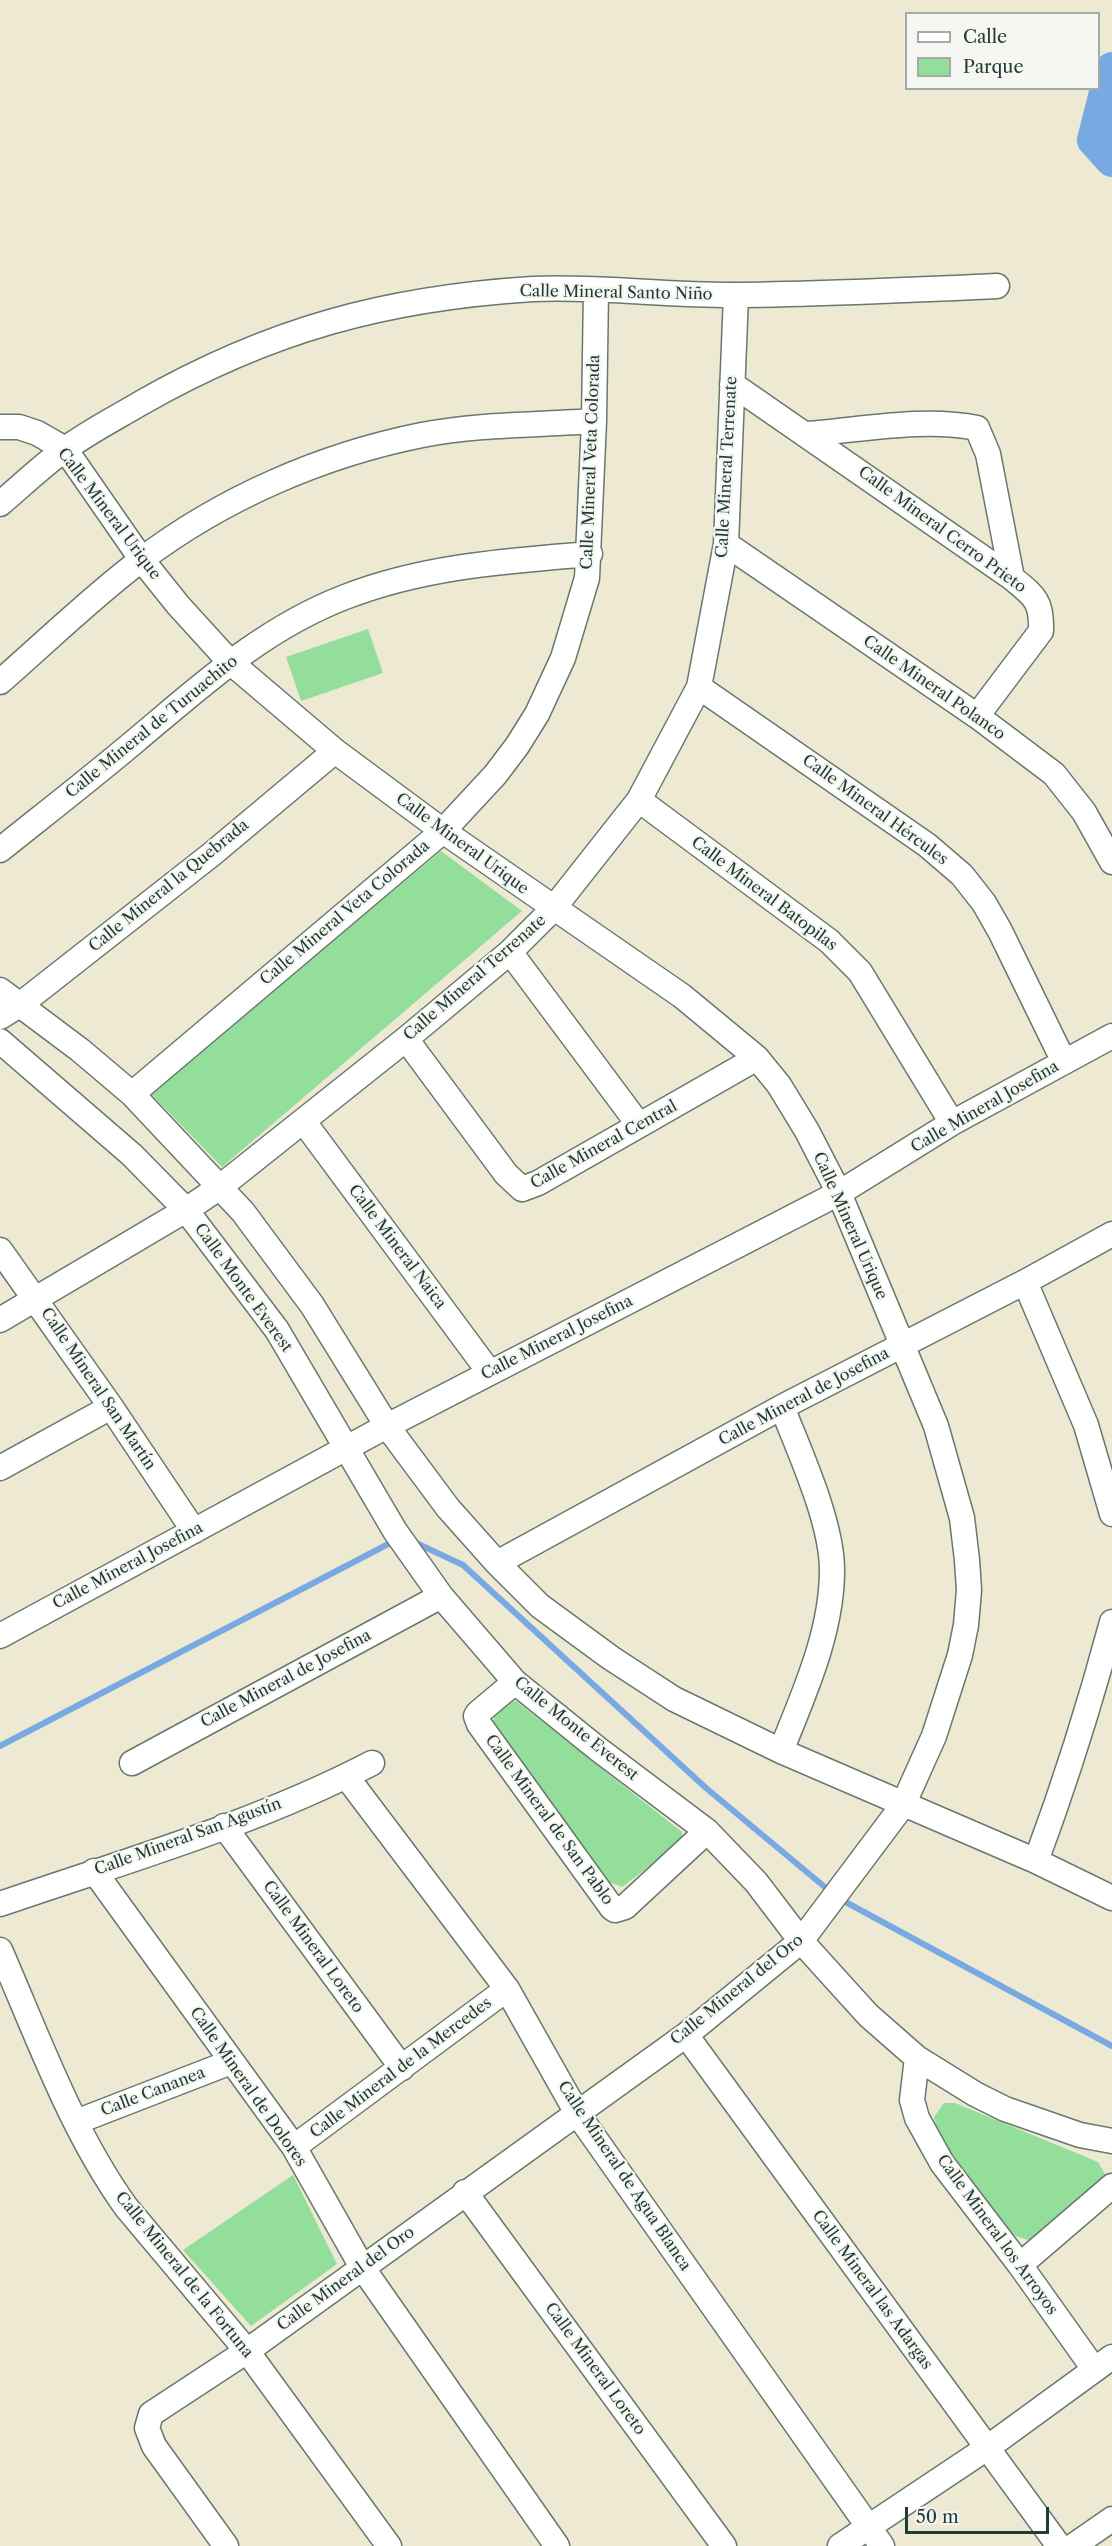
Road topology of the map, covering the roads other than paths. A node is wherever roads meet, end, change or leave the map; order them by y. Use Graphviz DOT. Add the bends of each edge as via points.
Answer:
graph roads {
  1 [pos="997,286"];
  2 [pos="596,290"];
  3 [pos="736,295"];
  4 [pos="732,384"];
  5 [pos="594,421"];
  6 [pos="9,427"];
  7 [pos="807,434"];
  8 [pos="65,449"];
  9 [pos="0,504"];
  10 [pos="726,544"];
  11 [pos="590,554"];
  12 [pos="142,560"];
  13 [pos="1012,578"];
  14 [pos="229,662"];
  15 [pos="0,682"];
  16 [pos="699,687"];
  17 [pos="977,716"];
  18 [pos="335,751"];
  19 [pos="639,800"];
  20 [pos="443,831"];
  21 [pos="0,850"];
  22 [pos="1112,862"];
  23 [pos="554,909"];
  24 [pos="510,952"];
  25 [pos="0,990"];
  26 [pos="21,1004"];
  27 [pos="0,1017"];
  28 [pos="1112,1036"];
  29 [pos="406,1039"];
  30 [pos="0,1041"];
  31 [pos="757,1058"];
  32 [pos="1064,1062"];
  33 [pos="132,1094"];
  34 [pos="304,1122"];
  35 [pos="952,1123"];
  36 [pos="639,1125"];
  37 [pos="220,1187"];
  38 [pos="839,1193"];
  39 [pos="186,1210"];
  40 [pos="1112,1234"];
  41 [pos="0,1250"];
  42 [pos="1025,1282"];
  43 [pos="37,1300"];
  44 [pos="0,1320"];
  45 [pos="902,1344"];
  46 [pos="490,1373"];
  47 [pos="111,1407"];
  48 [pos="782,1407"];
  49 [pos="387,1426"];
  50 [pos="347,1449"];
  51 [pos="0,1468"];
  52 [pos="1112,1514"];
  53 [pos="194,1531"];
  54 [pos="497,1563"];
  55 [pos="441,1596"];
  56 [pos="1112,1622"];
  57 [pos="0,1636"];
  58 [pos="515,1682"];
  59 [pos="781,1751"];
  60 [pos="132,1763"];
  61 [pos="372,1763"];
  62 [pos="346,1776"];
  63 [pos="903,1805"];
  64 [pos="224,1826"];
  65 [pos="707,1831"];
  66 [pos="1036,1862"];
  67 [pos="94,1871"];
  68 [pos="1112,1898"];
  69 [pos="0,1904"];
  70 [pos="801,1941"];
  71 [pos="0,1950"];
  72 [pos="507,1989"];
  73 [pos="686,2035"];
  74 [pos="917,2058"];
  75 [pos="231,2062"];
  76 [pos="402,2068"];
  77 [pos="577,2113"];
  78 [pos="76,2122"];
  79 [pos="1112,2141"];
  80 [pos="294,2147"];
  81 [pos="1112,2186"];
  82 [pos="465,2192"];
  83 [pos="1020,2265"];
  84 [pos="362,2267"];
  85 [pos="247,2351"];
  86 [pos="1103,2363"];
  87 [pos="987,2448"];
  88 [pos="1112,2519"];
  89 [pos="868,2526"];
  90 [pos="226,2546"];
  91 [pos="389,2546"];
  92 [pos="557,2546"];
  93 [pos="724,2546"];
  94 [pos="840,2546"];
  95 [pos="882,2546"];
  96 [pos="1059,2546"];
  97 [pos="1073,2546"];
  1 -- 3 [label="street, Calle Mineral Santo Niño"];
  2 -- 3 [label="street, Calle Mineral Santo Niño"];
  2 -- 5 [label="street, Calle Mineral Veta Colorada"];
  2 -- 8 [label="street, Calle Mineral Santo Niño" via="536,289 445,297 331,320 207,368"];
  3 -- 4 [label="street, Calle Mineral Terrenate"];
  4 -- 7 [label="street, Calle Mineral Cerro Prieto"];
  4 -- 10 [label="street, Calle Mineral Terrenate"];
  5 -- 11 [label="street, Calle Mineral Veta Colorada"];
  5 -- 12 [label="street" via="424,435 333,459 241,499"];
  6 -- 8 [label="street, Calle Mineral Urique" via="37,433"];
  7 -- 13 [label="street, Calle Mineral Cerro Prieto"];
  7 -- 13 [label="street" via="931,424 977,428 988,454"];
  8 -- 9 [label="street, Calle Mineral Santo Niño"];
  8 -- 12 [label="street, Calle Mineral Urique"];
  10 -- 16 [label="street, Calle Mineral Terrenate"];
  10 -- 17 [label="street, Calle Mineral Polanco"];
  11 -- 14 [label="street, Calle Mineral de Turuachito" via="489,562 373,587 301,616"];
  11 -- 20 [label="street, Calle Mineral Veta Colorada" via="573,632 546,698 500,768"];
  12 -- 14 [label="street, Calle Mineral Urique"];
  12 -- 15 [label="street"];
  13 -- 17 [label="street, Calle Mineral Cerro Prieto" via="1035,597 1041,631"];
  14 -- 18 [label="street, Calle Mineral Urique"];
  14 -- 21 [label="street, Calle Mineral de Turuachito"];
  16 -- 19 [label="street, Calle Mineral Terrenate"];
  16 -- 32 [label="street, Calle Mineral Hércules" via="927,845 962,875 1000,931"];
  17 -- 22 [label="street, Calle Mineral Polanco" via="1054,774 1084,812"];
  18 -- 20 [label="street, Calle Mineral Urique"];
  18 -- 26 [label="street, Calle Mineral la Quebrada" via="212,854"];
  19 -- 23 [label="street, Calle Mineral Terrenate"];
  19 -- 35 [label="street, Calle Mineral Batopilas" via="829,941 860,972"];
  20 -- 23 [label="street, Calle Mineral Urique"];
  20 -- 33 [label="street, Calle Mineral Veta Colorada"];
  23 -- 24 [label="street, Calle Mineral Terrenate"];
  23 -- 31 [label="street, Calle Mineral Urique" via="682,996"];
  24 -- 29 [label="street, Calle Mineral Terrenate"];
  24 -- 36 [label="street"];
  25 -- 26 [label="street"];
  26 -- 27 [label="street, Calle Mineral la Quebrada"];
  26 -- 33 [label="street"];
  28 -- 32 [label="street, Calle Mineral Josefina"];
  29 -- 34 [label="street, Calle Mineral Terrenate"];
  29 -- 36 [label="street, Calle Mineral Central" via="506,1174 522,1189"];
  30 -- 39 [label="street, Calle Monte Everest" via="132,1155"];
  31 -- 36 [label="street, Calle Mineral Central"];
  31 -- 38 [label="street, Calle Mineral Urique" via="807,1131"];
  32 -- 35 [label="street, Calle Mineral Josefina"];
  33 -- 37 [label="street"];
  34 -- 37 [label="street, Calle Mineral Terrenate"];
  34 -- 46 [label="street, Calle Mineral Naica"];
  35 -- 38 [label="street, Calle Mineral Josefina"];
  37 -- 39 [label="street, Calle Mineral Terrenate"];
  37 -- 49 [label="street" via="312,1305"];
  38 -- 45 [label="street, Calle Mineral Urique"];
  38 -- 46 [label="street, Calle Mineral Josefina"];
  39 -- 43 [label="street, Calle Mineral Terrenate"];
  39 -- 50 [label="street, Calle Monte Everest" via="277,1330"];
  40 -- 42 [label="street, Calle Mineral de Josefina"];
  41 -- 43 [label="street, Calle Mineral San Martín"];
  42 -- 45 [label="street, Calle Mineral de Josefina"];
  42 -- 52 [label="street" via="1086,1425"];
  43 -- 44 [label="street, Calle Mineral Terrenate"];
  43 -- 47 [label="street, Calle Mineral San Martín"];
  45 -- 48 [label="street, Calle Mineral de Josefina"];
  45 -- 63 [label="street, Calle Mineral del Oro" via="936,1426 953,1484 962,1518 969,1590 960,1655 934,1736"];
  46 -- 49 [label="street, Calle Mineral Josefina"];
  47 -- 51 [label="street"];
  47 -- 53 [label="street, Calle Mineral San Martín"];
  48 -- 54 [label="street, Calle Mineral de Josefina"];
  48 -- 59 [label="street" via="816,1496 832,1569 814,1668"];
  49 -- 50 [label="street, Calle Mineral Josefina"];
  49 -- 54 [label="street" via="448,1508"];
  50 -- 53 [label="street, Calle Mineral Josefina"];
  50 -- 55 [label="street, Calle Monte Everest"];
  53 -- 57 [label="street, Calle Mineral Josefina"];
  54 -- 59 [label="street" via="540,1606 610,1659 674,1699"];
  55 -- 58 [label="street, Calle Monte Everest"];
  55 -- 60 [label="street, Calle Mineral de Josefina"];
  56 -- 66 [label="street" via="1064,1788"];
  58 -- 65 [label="street, Calle Monte Everest"];
  58 -- 65 [label="street, Calle Mineral de San Pablo" via="476,1716 479,1724 615,1910 630,1902"];
  59 -- 63 [label="street"];
  61 -- 62 [label="street, Calle Mineral San Agustín"];
  62 -- 64 [label="street, Calle Mineral San Agustín"];
  62 -- 72 [label="street, Calle Mineral de Agua Blanca"];
  63 -- 66 [label="street"];
  63 -- 70 [label="street, Calle Mineral del Oro"];
  64 -- 67 [label="street, Calle Mineral San Agustín"];
  64 -- 76 [label="street, Calle Mineral Loreto"];
  65 -- 70 [label="street, Calle Monte Everest" via="756,1882"];
  66 -- 68 [label="street"];
  67 -- 69 [label="street, Calle Mineral San Agustín"];
  67 -- 75 [label="street, Calle Mineral de Dolores"];
  70 -- 73 [label="street, Calle Mineral del Oro"];
  70 -- 74 [label="street, Calle Monte Everest" via="868,2015"];
  71 -- 78 [label="street, Calle Mineral de la Fortuna"];
  72 -- 76 [label="street, Calle Mineral de la Mercedes"];
  72 -- 77 [label="street, Calle Mineral de Agua Blanca"];
  73 -- 77 [label="street, Calle Mineral del Oro"];
  73 -- 87 [label="street, Calle Mineral las Adargas"];
  74 -- 79 [label="street, Calle Monte Everest" via="1005,2109 1080,2135"];
  74 -- 83 [label="street, Calle Mineral los Arroyos" via="912,2100 917,2118 942,2163"];
  75 -- 78 [label="street, Calle Cananea"];
  75 -- 80 [label="street, Calle Mineral de Dolores"];
  76 -- 80 [label="street, Calle Mineral de la Mercedes"];
  77 -- 82 [label="street, Calle Mineral del Oro"];
  77 -- 89 [label="street, Calle Mineral de Agua Blanca"];
  78 -- 85 [label="street, Calle Mineral de la Fortuna" via="126,2207"];
  80 -- 84 [label="street, Calle Mineral de Dolores"];
  81 -- 83 [label="street"];
  82 -- 84 [label="street, Calle Mineral del Oro"];
  82 -- 93 [label="street, Calle Mineral Loreto"];
  83 -- 86 [label="street, Calle Mineral los Arroyos"];
  84 -- 85 [label="street, Calle Mineral del Oro"];
  84 -- 92 [label="street, Calle Mineral de Dolores"];
  85 -- 90 [label="street, Calle Mineral del Oro" via="151,2414 147,2422 154,2446"];
  85 -- 91 [label="street, Calle Mineral de la Fortuna"];
  86 -- 87 [label="street"];
  87 -- 89 [label="street"];
  87 -- 96 [label="street, Calle Mineral las Adargas"];
  88 -- 97 [label="street"];
  89 -- 94 [label="street"];
  89 -- 95 [label="street, Calle Mineral de Agua Blanca"];
}
